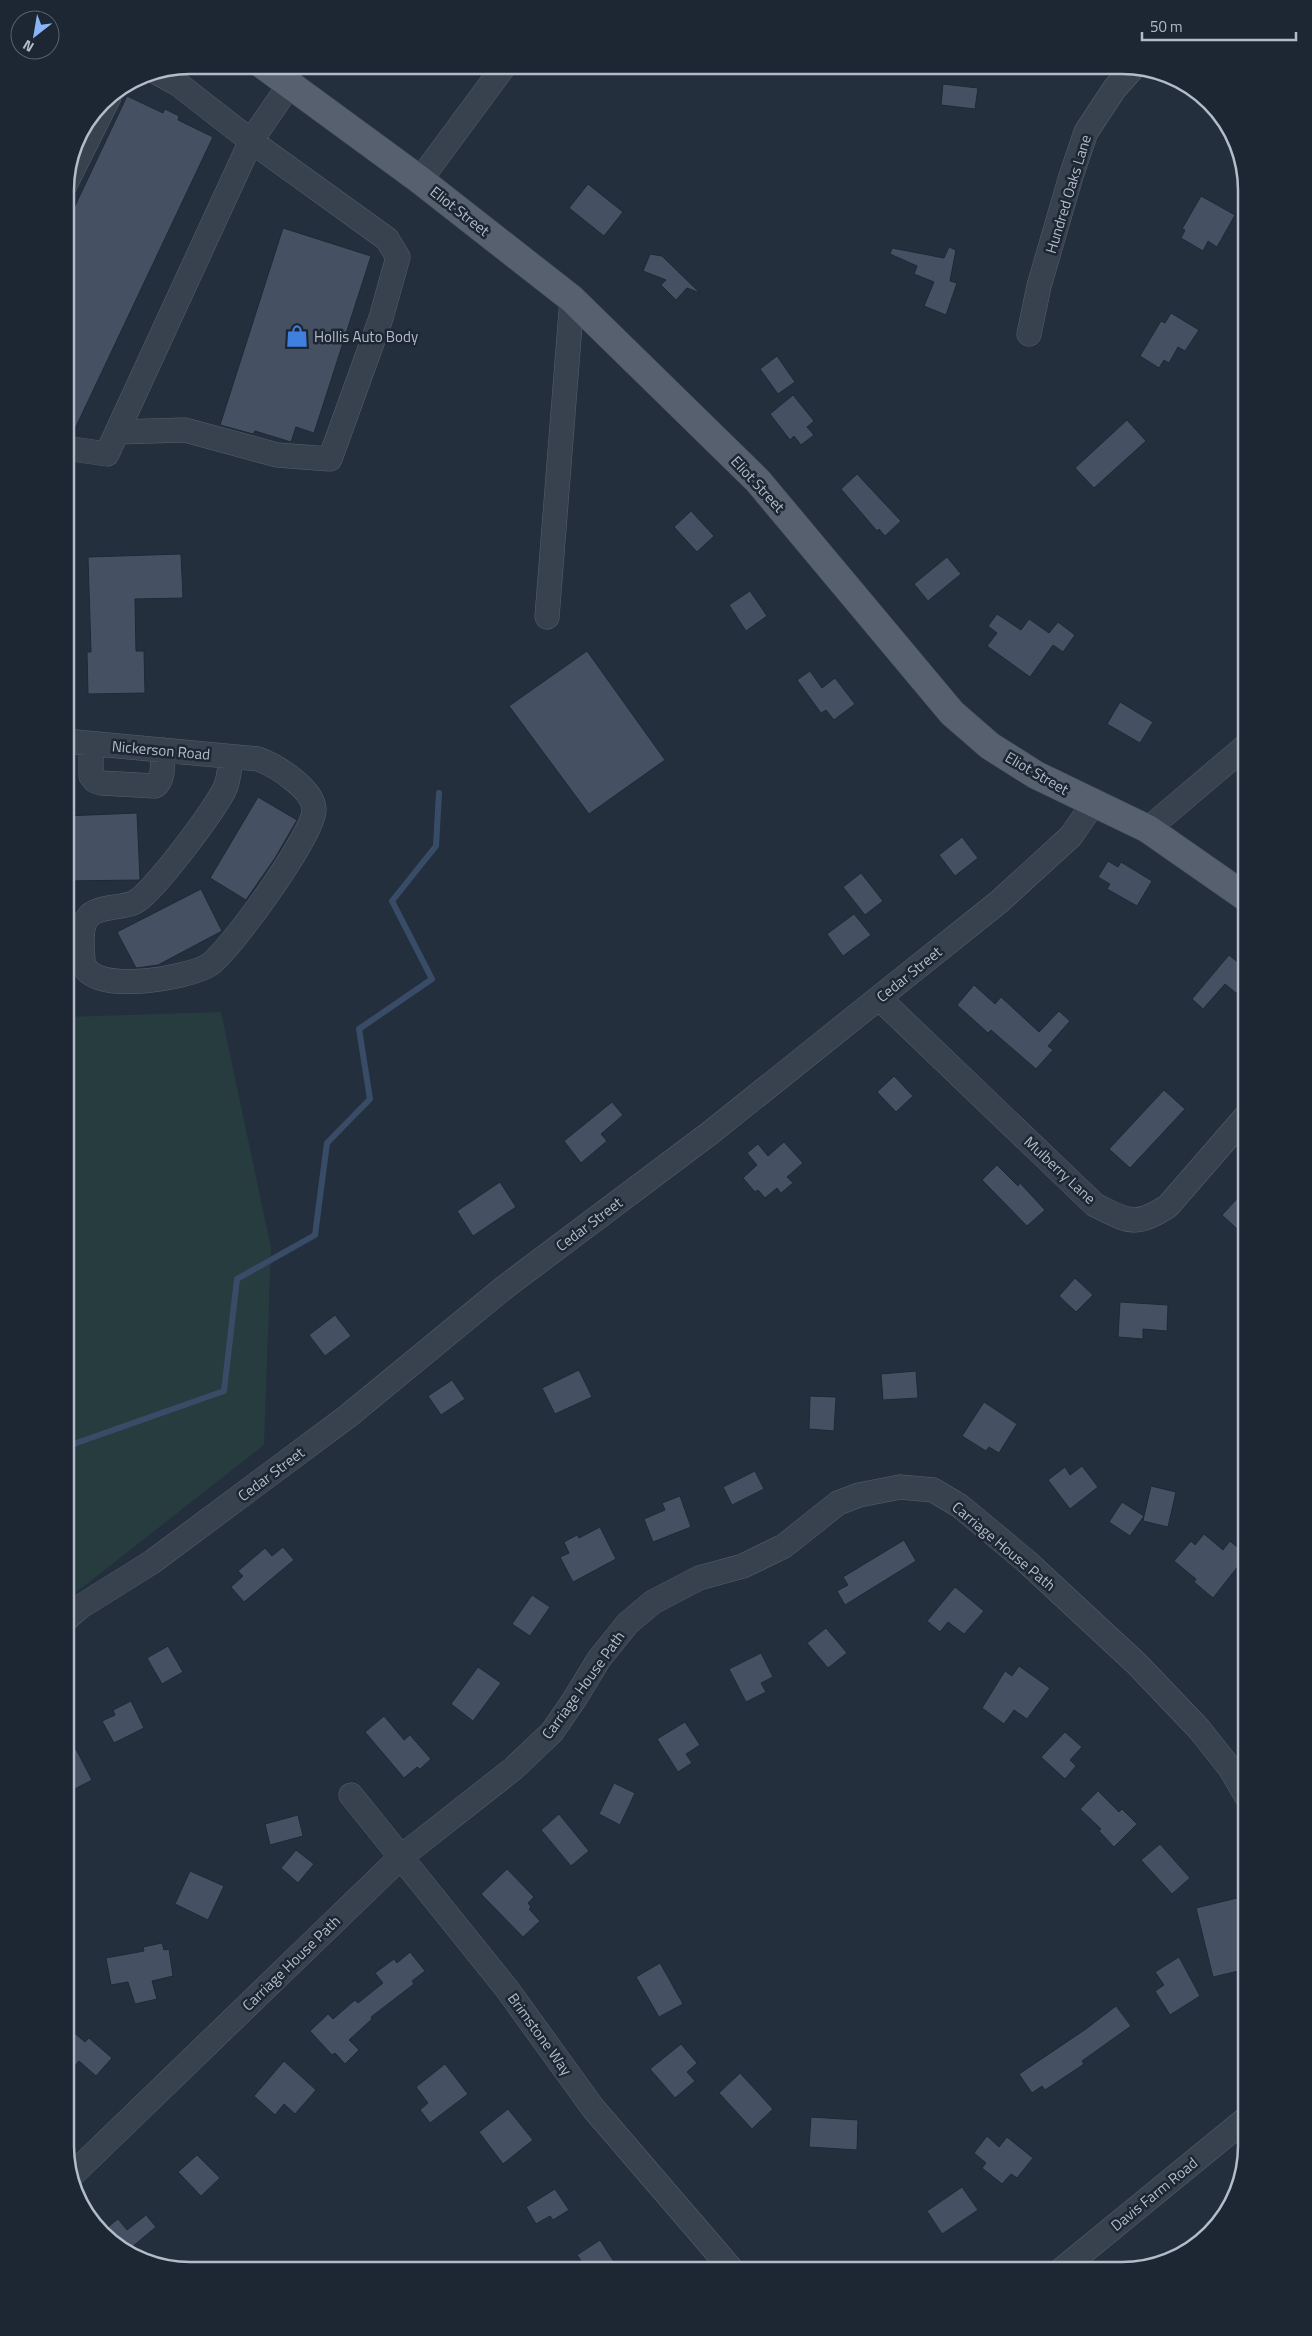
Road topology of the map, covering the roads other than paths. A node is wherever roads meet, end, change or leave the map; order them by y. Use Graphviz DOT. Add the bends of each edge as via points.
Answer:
graph roads {
  1 [pos="276,74"];
  2 [pos="498,74"];
  3 [pos="1128,74"];
  4 [pos="165,77"];
  5 [pos="290,84"];
  6 [pos="98,119"];
  7 [pos="251,141"];
  8 [pos="78,159"];
  9 [pos="420,180"];
  10 [pos="572,300"];
  11 [pos="1029,334"];
  12 [pos="116,432"];
  13 [pos="74,449"];
  14 [pos="547,617"];
  15 [pos="74,742"];
  16 [pos="91,744"];
  17 [pos="163,750"];
  18 [pos="1238,753"];
  19 [pos="231,757"];
  20 [pos="1093,804"];
  21 [pos="1148,829"];
  22 [pos="1238,892"];
  23 [pos="880,998"];
  24 [pos="1238,1125"];
  25 [pos="74,1612"];
  26 [pos="1238,1782"];
  27 [pos="351,1795"];
  28 [pos="401,1857"];
  29 [pos="1238,2125"];
  30 [pos="76,2171"];
  31 [pos="725,2262"];
  32 [pos="1071,2262"];
  1 -- 5 [label="main road, Eliot Street"];
  2 -- 9 [label="street"];
  3 -- 11 [label="street, Hundred Oaks Lane" via="1086,132 1039,286"];
  4 -- 7 [label="street"];
  5 -- 7 [label="street"];
  5 -- 9 [label="main road, Eliot Street"];
  6 -- 8 [label="street"];
  7 -- 12 [label="street"];
  7 -- 12 [label="street" via="388,239 398,257 381,318 330,459 277,455 185,430"];
  9 -- 10 [label="main road, Eliot Street"];
  10 -- 14 [label="street"];
  10 -- 20 [label="main road, Eliot Street" via="758,481 952,713 990,746 1029,771"];
  12 -- 13 [label="street" via="107,454"];
  15 -- 16 [label="street, Nickerson Road"];
  16 -- 17 [label="street, Nickerson Road"];
  16 -- 17 [label="street" via="91,776 101,783 155,786 160,783"];
  17 -- 19 [label="street, Nickerson Road"];
  18 -- 21 [label="street"];
  19 -- 19 [label="street, Nickerson Road" via="267,762 300,785 310,796 314,811 306,831 258,910 224,953 198,972 139,981 106,980 89,974 83,960 84,928 88,917 136,902 147,892 218,800 229,776"];
  20 -- 21 [label="main road, Eliot Street"];
  20 -- 23 [label="street, Cedar Street" via="1071,836 1000,901"];
  21 -- 22 [label="main road, Eliot Street"];
  23 -- 24 [label="street, Mulberry Lane" via="1095,1205 1128,1221 1152,1217 1168,1206"];
  23 -- 25 [label="street, Cedar Street" via="710,1133 505,1288 348,1416 152,1562"];
  26 -- 28 [label="street, Carriage House Path" via="1199,1729 1137,1664 1026,1561 960,1506 933,1490 900,1487 838,1503 784,1546 743,1566 699,1578 653,1602 628,1623 599,1659 552,1732 512,1769"];
  27 -- 28 [label="street, Brimstone Way"];
  28 -- 30 [label="street, Carriage House Path"];
  28 -- 31 [label="street, Brimstone Way" via="507,1989 593,2108"];
  29 -- 32 [label="street, Davis Farm Road"];
}
